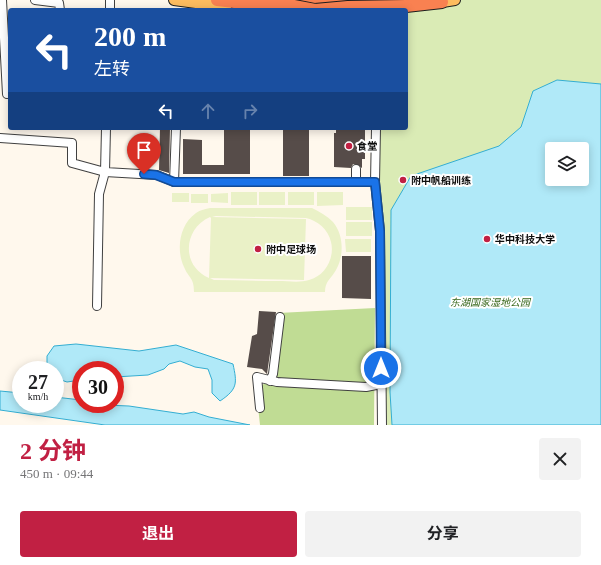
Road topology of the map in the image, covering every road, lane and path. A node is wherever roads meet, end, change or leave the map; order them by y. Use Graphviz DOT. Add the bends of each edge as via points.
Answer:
graph roads {
  1 [pos="2,0"];
  2 [pos="35,0"];
  3 [pos="174,0"];
  4 [pos="217,0"];
  5 [pos="245,0"];
  6 [pos="303,0"];
  7 [pos="346,0"];
  8 [pos="454,0"];
  9 [pos="442,2"];
  10 [pos="288,5"];
  11 [pos="60,8"];
  12 [pos="237,8"];
  13 [pos="304,8"];
  14 [pos="337,8"];
  15 [pos="408,8"];
  16 [pos="5,32"];
  17 [pos="6,94"];
  18 [pos="106,130"];
  19 [pos="176,130"];
  20 [pos="376,130"];
  21 [pos="0,138"];
  22 [pos="356,169"];
  23 [pos="105,172"];
  24 [pos="174,182"];
  25 [pos="356,182"];
  26 [pos="375,182"];
  27 [pos="97,306"];
  28 [pos="280,317"];
  29 [pos="270,381"];
  30 [pos="381,384"];
  31 [pos="260,408"];
  32 [pos="382,425"];
  1 -- 16 [label="street"];
  2 -- 11 [label="street" via="59,3"];
  3 -- 12 [label="main road"];
  4 -- 10 [label="highway"];
  5 -- 6 [label="highway"];
  7 -- 10 [label="highway, bridge"];
  8 -- 9 [label="main road"];
  9 -- 14 [label="highway, bridge"];
  9 -- 15 [label="main road"];
  10 -- 13 [label="highway, bridge"];
  16 -- 17 [label="street"];
  18 -- 23 [label="street"];
  19 -- 24 [label="street"];
  20 -- 26 [label="street"];
  21 -- 23 [label="street" via="72,143 72,163"];
  22 -- 25 [label="street"];
  23 -- 24 [label="street" via="156,175"];
  23 -- 27 [label="street" via="99,194"];
  24 -- 25 [label="street"];
  25 -- 26 [label="street"];
  26 -- 30 [label="street" via="380,231"];
  28 -- 29 [label="street"];
  29 -- 30 [label="street" via="366,387"];
  29 -- 31 [label="street" via="257,377"];
  30 -- 32 [label="street"];
}
